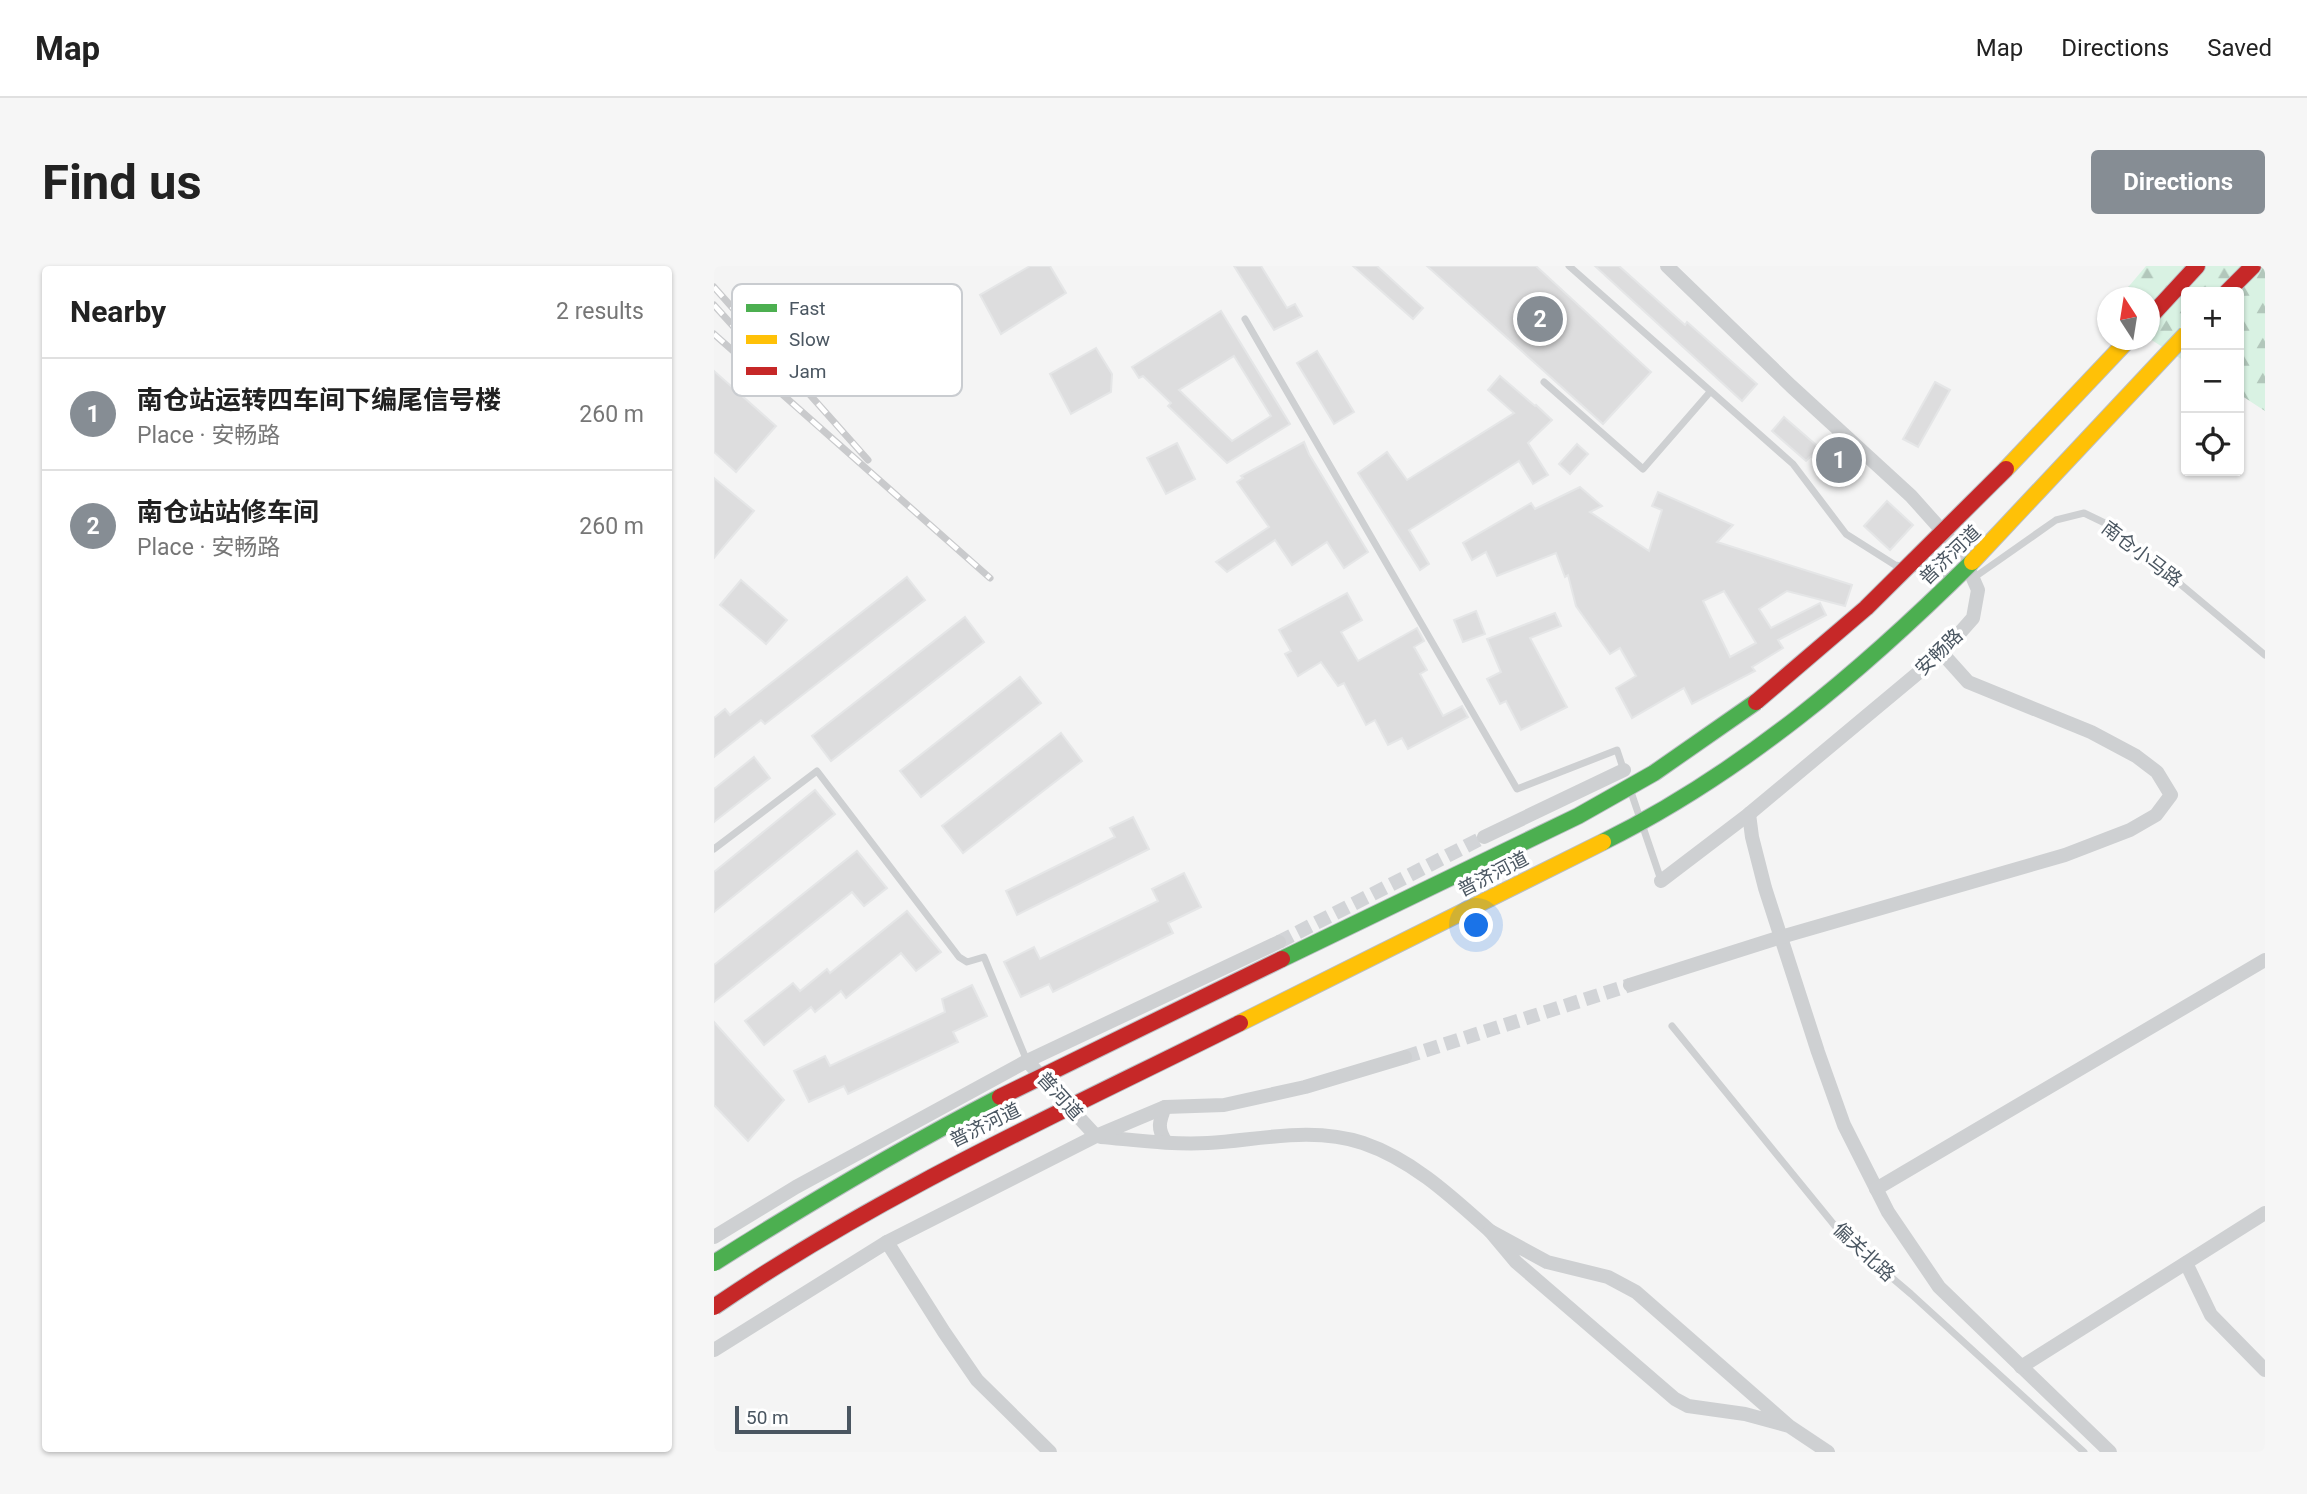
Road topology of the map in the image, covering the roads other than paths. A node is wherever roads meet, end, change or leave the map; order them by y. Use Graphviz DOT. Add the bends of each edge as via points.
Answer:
graph roads {
  1 [pos="1569,266"];
  2 [pos="1667,266"];
  3 [pos="2197,266"];
  4 [pos="2253,266"];
  5 [pos="2232,287"];
  6 [pos="2160,306"];
  7 [pos="1245,319"];
  8 [pos="2181,339"];
  9 [pos="2118,350"];
  10 [pos="1544,382"];
  11 [pos="1710,392"];
  12 [pos="1973,579"];
  13 [pos="1942,653"];
  14 [pos="2265,655"];
  15 [pos="1624,770"];
  16 [pos="1749,814"];
  17 [pos="1484,837"];
  18 [pos="714,849"];
  19 [pos="1661,881"];
  20 [pos="1781,937"];
  21 [pos="1279,942"];
  22 [pos="2265,960"];
  23 [pos="1630,985"];
  24 [pos="1672,1026"];
  25 [pos="1405,1057"];
  26 [pos="1027,1061"];
  27 [pos="1166,1107"];
  28 [pos="1096,1136"];
  29 [pos="1167,1142"];
  30 [pos="1877,1189"];
  31 [pos="2265,1213"];
  32 [pos="1490,1231"];
  33 [pos="714,1237"];
  34 [pos="887,1242"];
  35 [pos="714,1263"];
  36 [pos="2186,1263"];
  37 [pos="714,1307"];
  38 [pos="714,1350"];
  39 [pos="2021,1367"];
  40 [pos="2265,1370"];
  41 [pos="1789,1426"];
  42 [pos="1050,1452"];
  43 [pos="1828,1452"];
  44 [pos="2084,1452"];
  45 [pos="2110,1452"];
  1 -- 11 [label="lane"];
  2 -- 12 [label="street, 安畅路" via="1911,496 1962,553"];
  3 -- 6 [label="highway"];
  4 -- 5 [label="highway"];
  7 -- 15 [label="lane" via="1517,789 1617,750"];
  8 -- 37 [label="highway, 普济河道, bridge" via="1943,592 1830,692 1727,768 1615,836 903,1191"];
  9 -- 35 [label="highway, 普济河道, bridge" via="1854,622 1690,750 1505,852 950,1122 822,1194"];
  10 -- 11 [label="lane" via="1643,468"];
  11 -- 12 [label="lane" via="1793,464 1846,534 1895,565"];
  12 -- 13 [label="street, 安畅路" via="1978,590 1973,618"];
  12 -- 14 [label="lane, 南仓小马路" via="2056,520 2084,513 2111,526"];
  13 -- 16 [label="street, 安畅路"];
  13 -- 20 [label="street" via="1968,682 2136,756 2157,772 2171,795 2156,815 2130,830 2065,855"];
  15 -- 17 [label="street"];
  15 -- 19 [label="lane"];
  16 -- 19 [label="street, 安畅路"];
  16 -- 20 [label="street"];
  18 -- 26 [label="lane" via="817,771 959,957 967,962 984,957"];
  20 -- 23 [label="street"];
  20 -- 30 [label="street" via="1844,1125"];
  21 -- 26 [label="street"];
  22 -- 30 [label="street"];
  24 -- 44 [label="lane, 偏关北路" via="1844,1237"];
  25 -- 27 [label="street" via="1224,1105"];
  26 -- 28 [label="street, 普河道"];
  26 -- 33 [label="street, 普河道"];
  27 -- 28 [label="street"];
  27 -- 29 [label="street" via="1158,1126"];
  28 -- 29 [label="street"];
  28 -- 34 [label="street, 普河道"];
  29 -- 32 [label="street" via="1306,1134 1361,1143 1407,1164"];
  30 -- 39 [label="street" via="1940,1287"];
  31 -- 36 [label="street"];
  32 -- 41 [label="street" via="1547,1262 1608,1277 1636,1292"];
  32 -- 41 [label="street" via="1516,1262 1675,1399 1688,1406"];
  34 -- 38 [label="street, 普河道"];
  34 -- 42 [label="street" via="978,1380"];
  36 -- 39 [label="street"];
  36 -- 40 [label="street" via="2211,1315"];
  39 -- 45 [label="street"];
  41 -- 43 [label="street"];
}
